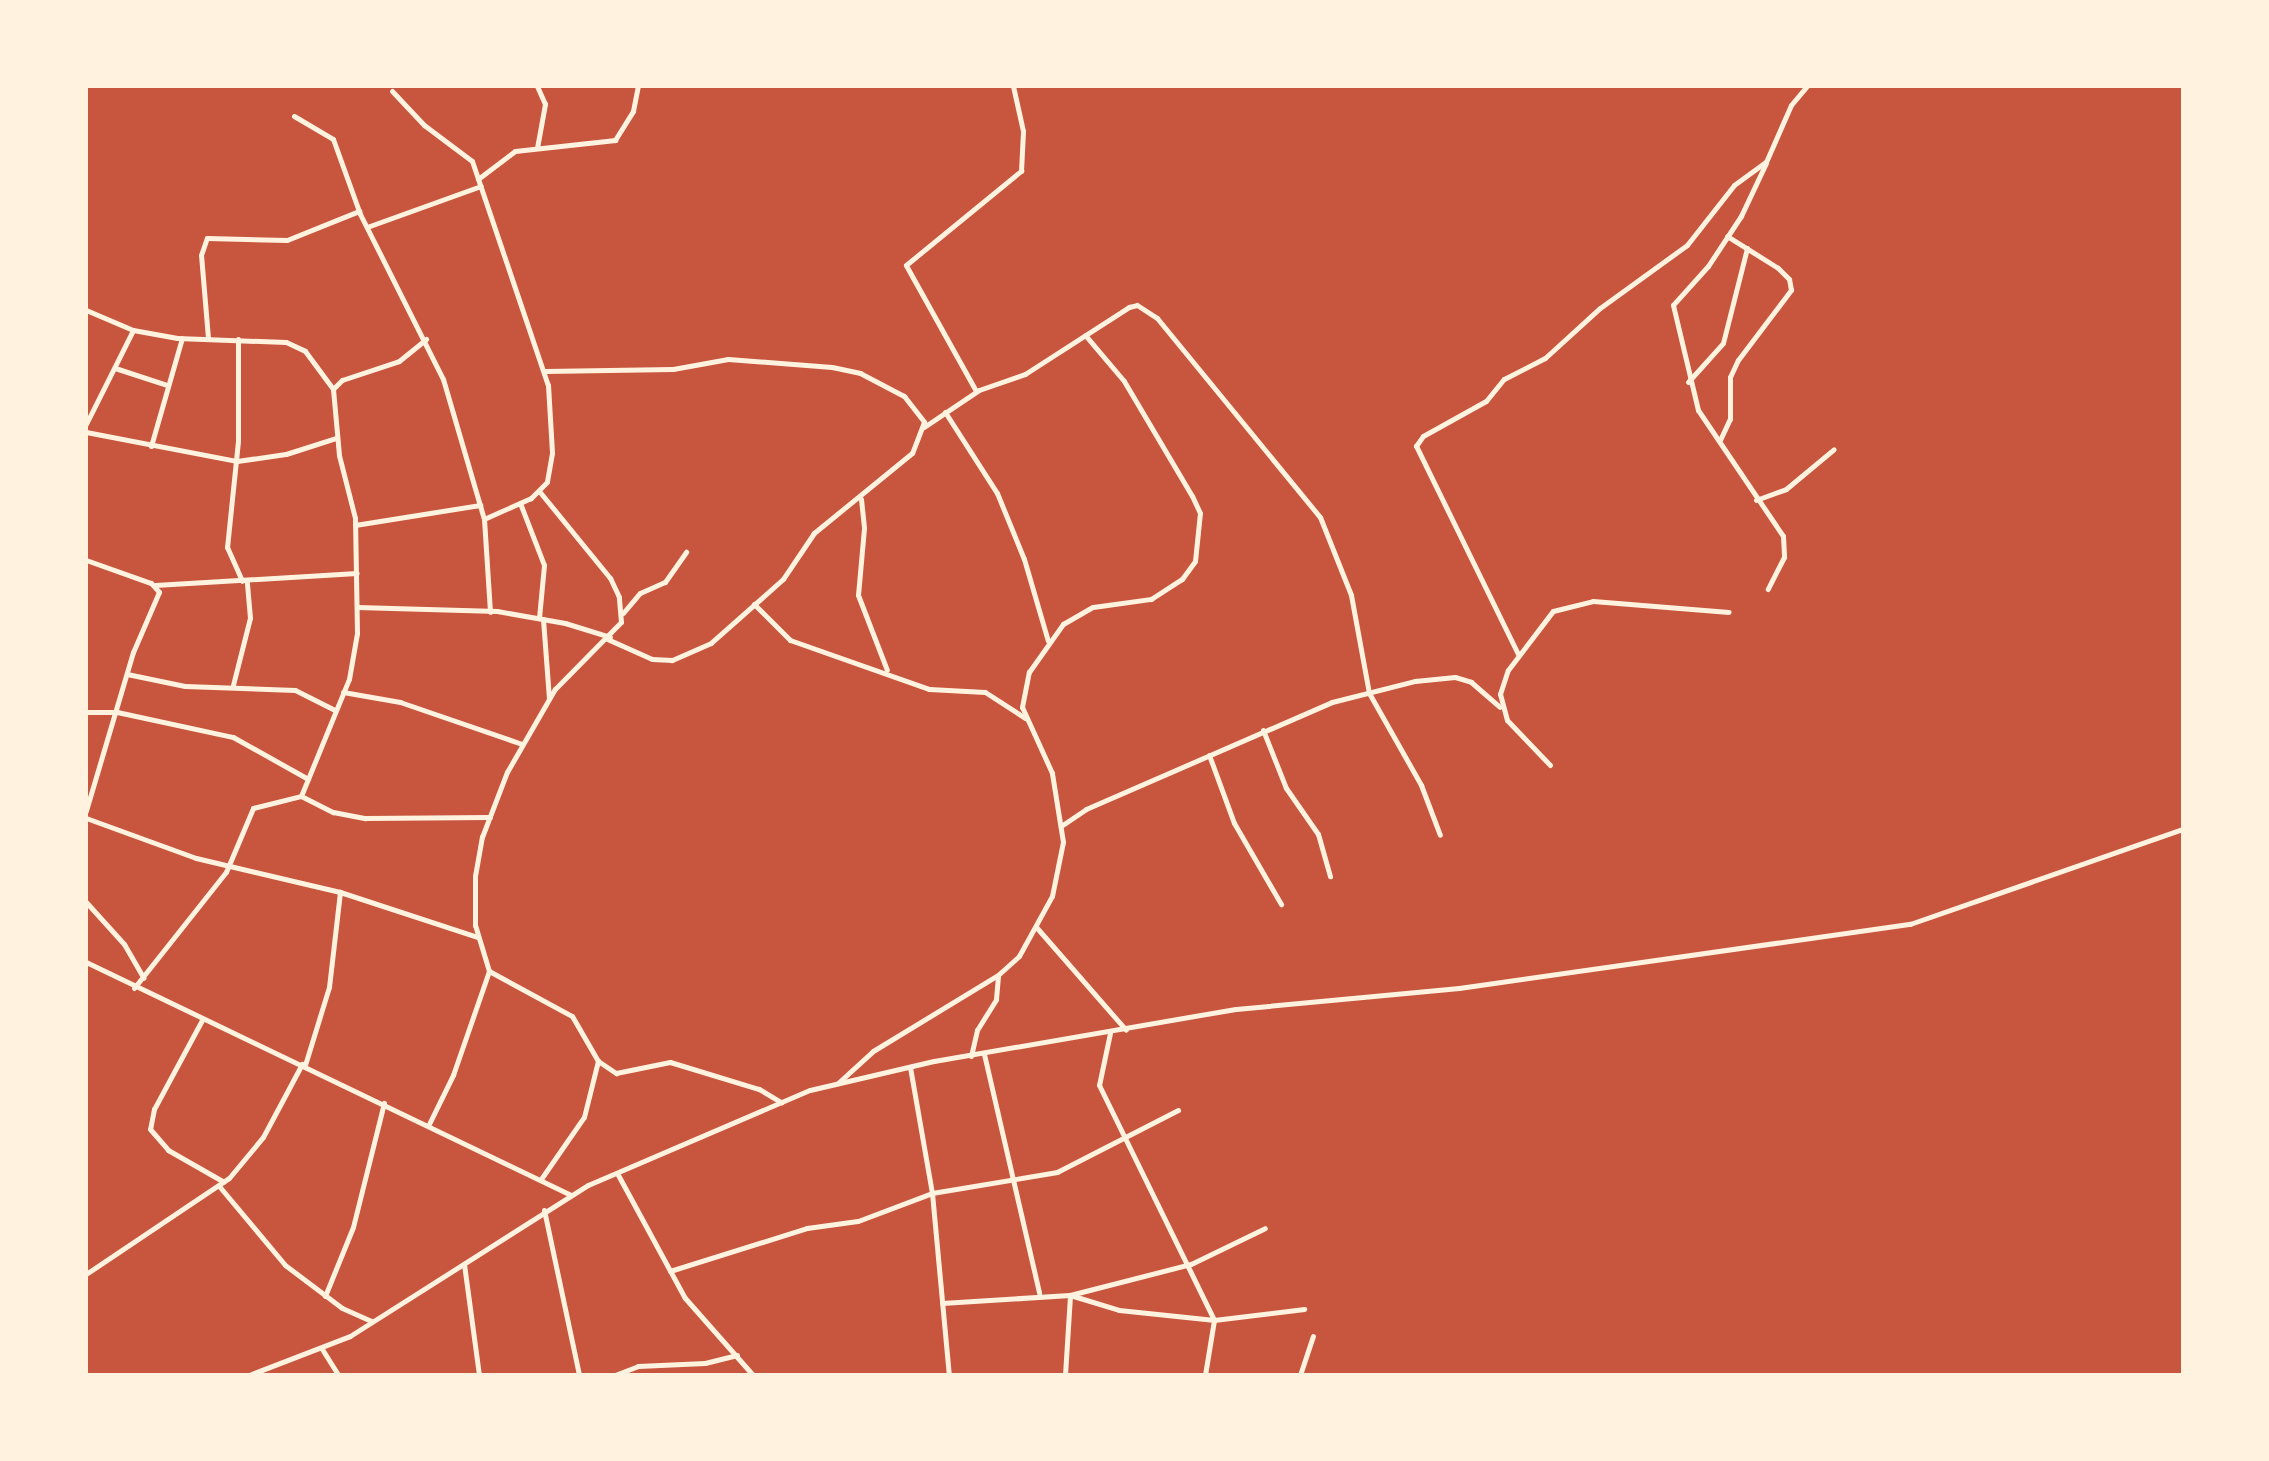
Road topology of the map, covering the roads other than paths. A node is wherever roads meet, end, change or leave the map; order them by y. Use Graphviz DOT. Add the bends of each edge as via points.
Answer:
graph roads {
  1 [pos="537,86"];
  2 [pos="638,86"];
  3 [pos="1013,86"];
  4 [pos="1807,86"];
  5 [pos="392,91"];
  6 [pos="294,116"];
  7 [pos="537,148"];
  8 [pos="1766,162"];
  9 [pos="478,179"];
  10 [pos="481,186"];
  11 [pos="359,211"];
  12 [pos="367,227"];
  13 [pos="1727,236"];
  14 [pos="1747,248"];
  15 [pos="86,310"];
  16 [pos="133,330"];
  17 [pos="1085,335"];
  18 [pos="182,338"];
  19 [pos="208,338"];
  20 [pos="238,339"];
  21 [pos="426,339"];
  22 [pos="115,368"];
  23 [pos="545,371"];
  24 [pos="1688,382"];
  25 [pos="167,385"];
  26 [pos="333,389"];
  27 [pos="976,391"];
  28 [pos="945,412"];
  29 [pos="86,424"];
  30 [pos="924,427"];
  31 [pos="86,432"];
  32 [pos="336,438"];
  33 [pos="1720,440"];
  34 [pos="151,446"];
  35 [pos="1834,449"];
  36 [pos="237,461"];
  37 [pos="539,491"];
  38 [pos="860,498"];
  39 [pos="1756,500"];
  40 [pos="520,503"];
  41 [pos="481,505"];
  42 [pos="484,519"];
  43 [pos="355,525"];
  44 [pos="686,552"];
  45 [pos="86,560"];
  46 [pos="357,573"];
  47 [pos="244,581"];
  48 [pos="155,585"];
  49 [pos="1768,589"];
  50 [pos="754,604"];
  51 [pos="357,607"];
  52 [pos="490,612"];
  53 [pos="1729,612"];
  54 [pos="622,615"];
  55 [pos="541,619"];
  56 [pos="608,638"];
  57 [pos="1048,641"];
  58 [pos="1518,654"];
  59 [pos="887,670"];
  60 [pos="127,674"];
  61 [pos="232,686"];
  62 [pos="343,692"];
  63 [pos="1369,693"];
  64 [pos="549,699"];
  65 [pos="1500,707"];
  66 [pos="335,710"];
  67 [pos="86,712"];
  68 [pos="117,712"];
  69 [pos="1025,718"];
  70 [pos="1263,730"];
  71 [pos="522,744"];
  72 [pos="1209,755"];
  73 [pos="1550,765"];
  74 [pos="308,779"];
  75 [pos="301,796"];
  76 [pos="86,811"];
  77 [pos="490,817"];
  78 [pos="86,818"];
  79 [pos="1061,826"];
  80 [pos="2183,829"];
  81 [pos="1440,835"];
  82 [pos="228,867"];
  83 [pos="1330,876"];
  84 [pos="340,892"];
  85 [pos="86,902"];
  86 [pos="1281,904"];
  87 [pos="1037,928"];
  88 [pos="480,938"];
  89 [pos="86,962"];
  90 [pos="489,971"];
  91 [pos="998,975"];
  92 [pos="144,978"];
  93 [pos="134,988"];
  94 [pos="202,1020"];
  95 [pos="1126,1030"];
  96 [pos="1110,1033"];
  97 [pos="984,1054"];
  98 [pos="971,1056"];
  99 [pos="598,1061"];
  100 [pos="304,1065"];
  101 [pos="910,1067"];
  102 [pos="837,1084"];
  103 [pos="384,1103"];
  104 [pos="781,1103"];
  105 [pos="1178,1110"];
  106 [pos="429,1124"];
  107 [pos="1124,1136"];
  108 [pos="617,1173"];
  109 [pos="541,1179"];
  110 [pos="1015,1182"];
  111 [pos="222,1184"];
  112 [pos="932,1193"];
  113 [pos="571,1195"];
  114 [pos="544,1210"];
  115 [pos="1265,1228"];
  116 [pos="464,1264"];
  117 [pos="1191,1264"];
  118 [pos="670,1271"];
  119 [pos="86,1274"];
  120 [pos="1039,1293"];
  121 [pos="1070,1295"];
  122 [pos="325,1296"];
  123 [pos="942,1303"];
  124 [pos="1304,1309"];
  125 [pos="1214,1320"];
  126 [pos="372,1322"];
  127 [pos="1313,1336"];
  128 [pos="322,1349"];
  129 [pos="737,1355"];
  130 [pos="249,1375"];
  131 [pos="338,1375"];
  132 [pos="479,1375"];
  133 [pos="579,1375"];
  134 [pos="615,1375"];
  135 [pos="753,1375"];
  136 [pos="949,1375"];
  137 [pos="1065,1375"];
  138 [pos="1205,1375"];
  139 [pos="1300,1375"];
  1 -- 7 [label="street" via="545,104"];
  2 -- 7 [label="street" via="633,111 615,140"];
  3 -- 27 [label="street" via="1023,131 1021,171 906,265"];
  4 -- 8 [label="street" via="1791,105"];
  5 -- 9 [label="street" via="424,125 462,150"];
  6 -- 11 [label="street" via="333,139"];
  7 -- 9 [label="street" via="503,157"];
  8 -- 13 [label="street"];
  8 -- 58 [label="street" via="1734,185 1673,258 1600,308 1545,358 1504,379 1486,401 1423,436 1416,446"];
  9 -- 10 [label="street"];
  10 -- 12 [label="street"];
  10 -- 23 [label="street"];
  11 -- 12 [label="street"];
  11 -- 19 [label="street" via="287,240 207,238 201,255"];
  12 -- 21 [label="street"];
  13 -- 14 [label="street"];
  13 -- 24 [label="street" via="1673,305"];
  14 -- 24 [label="street" via="1723,343"];
  14 -- 33 [label="street" via="1789,279 1791,290 1738,360 1730,377 1730,419"];
  15 -- 16 [label="street"];
  16 -- 18 [label="street"];
  16 -- 22 [label="street"];
  17 -- 27 [label="street" via="1025,374"];
  17 -- 57 [label="street" via="1124,381 1180,472 1200,513 1200,543 1191,570 1170,587 1138,604 1093,607 1063,624"];
  17 -- 63 [label="street" via="1129,307 1145,309 1269,462 1300,491 1320,517 1342,565"];
  18 -- 19 [label="street"];
  18 -- 25 [label="street"];
  19 -- 20 [label="street"];
  20 -- 26 [label="street" via="286,342 305,351"];
  20 -- 36 [label="street"];
  21 -- 26 [label="street" via="399,361 342,380"];
  21 -- 41 [label="street" via="460,427"];
  22 -- 25 [label="street"];
  22 -- 29 [label="street"];
  23 -- 30 [label="street" via="673,369 728,359 832,367 860,373 904,396 920,412"];
  23 -- 37 [label="street" via="552,453 547,482"];
  24 -- 33 [label="street" via="1698,410"];
  25 -- 34 [label="street"];
  26 -- 32 [label="street"];
  27 -- 28 [label="street"];
  28 -- 30 [label="street"];
  28 -- 57 [label="street" via="997,493 1024,559"];
  30 -- 38 [label="street" via="912,453"];
  31 -- 34 [label="street"];
  32 -- 36 [label="street" via="286,454"];
  32 -- 43 [label="street"];
  33 -- 39 [label="street"];
  34 -- 36 [label="street"];
  35 -- 39 [label="street" via="1786,489"];
  36 -- 47 [label="street" via="227,547"];
  37 -- 40 [label="street"];
  37 -- 54 [label="street" via="610,578"];
  38 -- 50 [label="street" via="814,533 783,579"];
  38 -- 59 [label="street" via="864,528 858,595"];
  39 -- 49 [label="street" via="1783,536 1784,557"];
  40 -- 42 [label="street"];
  40 -- 55 [label="street" via="544,565"];
  41 -- 42 [label="street"];
  41 -- 43 [label="street"];
  42 -- 52 [label="street"];
  43 -- 46 [label="street"];
  44 -- 54 [label="street" via="665,582 640,593"];
  45 -- 48 [label="street"];
  46 -- 47 [label="street"];
  46 -- 51 [label="street"];
  47 -- 48 [label="street"];
  47 -- 61 [label="street" via="250,618"];
  48 -- 60 [label="street" via="156,604"];
  50 -- 56 [label="street" via="689,656 652,659"];
  50 -- 59 [label="street" via="790,640 849,663"];
  51 -- 52 [label="street"];
  51 -- 62 [label="street"];
  52 -- 55 [label="street"];
  53 -- 58 [label="street" via="1617,602 1563,605"];
  54 -- 56 [label="street"];
  55 -- 56 [label="street"];
  55 -- 64 [label="street"];
  56 -- 64 [label="street"];
  57 -- 69 [label="street" via="1024,688"];
  58 -- 65 [label="street" via="1502,682"];
  59 -- 69 [label="street" via="929,689 985,692"];
  60 -- 61 [label="street" via="185,686"];
  60 -- 68 [label="street"];
  61 -- 66 [label="street" via="295,690"];
  62 -- 66 [label="street"];
  62 -- 71 [label="street" via="400,702"];
  63 -- 65 [label="street" via="1455,677 1471,682"];
  63 -- 70 [label="street"];
  63 -- 81 [label="street" via="1421,785"];
  64 -- 71 [label="street"];
  65 -- 73 [label="street"];
  66 -- 74 [label="street"];
  67 -- 68 [label="street"];
  68 -- 74 [label="street" via="233,737"];
  68 -- 76 [label="street"];
  69 -- 79 [label="street" via="1052,773"];
  70 -- 72 [label="street"];
  70 -- 83 [label="street" via="1286,788 1318,834"];
  71 -- 77 [label="street"];
  72 -- 79 [label="street" via="1086,809"];
  72 -- 86 [label="street" via="1234,823"];
  74 -- 75 [label="street"];
  75 -- 77 [label="street" via="333,812 365,818"];
  75 -- 82 [label="street" via="253,808"];
  77 -- 88 [label="street" via="475,876"];
  78 -- 82 [label="street"];
  79 -- 87 [label="street" via="1061,862"];
  80 -- 95 [label="street" via="1910,924 1459,988 1236,1009"];
  82 -- 84 [label="street"];
  82 -- 92 [label="street"];
  84 -- 88 [label="street"];
  84 -- 100 [label="street" via="329,987"];
  85 -- 92 [label="street" via="124,944"];
  87 -- 91 [label="street"];
  87 -- 95 [label="street"];
  88 -- 90 [label="street"];
  89 -- 93 [label="street"];
  90 -- 99 [label="street" via="572,1016"];
  90 -- 106 [label="street" via="453,1075"];
  91 -- 98 [label="street" via="996,999 977,1030"];
  91 -- 102 [label="street" via="873,1051"];
  92 -- 93 [label="street"];
  93 -- 94 [label="street"];
  94 -- 100 [label="street"];
  94 -- 111 [label="street" via="149,1122 168,1150"];
  95 -- 96 [label="street"];
  96 -- 97 [label="street"];
  96 -- 107 [label="street" via="1099,1085"];
  97 -- 98 [label="street"];
  97 -- 110 [label="street"];
  98 -- 101 [label="street"];
  99 -- 104 [label="street" via="616,1073 678,1064 759,1089"];
  99 -- 109 [label="street" via="584,1117"];
  100 -- 103 [label="street"];
  100 -- 111 [label="street" via="263,1137"];
  101 -- 102 [label="street"];
  101 -- 112 [label="street"];
  102 -- 104 [label="street"];
  103 -- 106 [label="street"];
  103 -- 122 [label="street" via="353,1227"];
  104 -- 108 [label="street"];
  105 -- 107 [label="street"];
  106 -- 109 [label="street"];
  107 -- 110 [label="street" via="1057,1172"];
  107 -- 117 [label="street"];
  108 -- 113 [label="street"];
  108 -- 118 [label="street"];
  109 -- 113 [label="street"];
  110 -- 112 [label="street"];
  110 -- 120 [label="street"];
  111 -- 119 [label="street"];
  111 -- 122 [label="street" via="258,1238"];
  112 -- 118 [label="street" via="858,1221 807,1228"];
  112 -- 123 [label="street"];
  113 -- 114 [label="street"];
  114 -- 116 [label="street"];
  114 -- 133 [label="street"];
  115 -- 117 [label="street"];
  116 -- 126 [label="street"];
  116 -- 132 [label="street"];
  117 -- 121 [label="street"];
  117 -- 125 [label="street"];
  118 -- 129 [label="street" via="685,1298"];
  120 -- 121 [label="street"];
  120 -- 123 [label="street"];
  121 -- 125 [label="street" via="1119,1310"];
  121 -- 137 [label="street"];
  122 -- 126 [label="street"];
  123 -- 136 [label="street"];
  124 -- 125 [label="street"];
  125 -- 138 [label="street"];
  126 -- 128 [label="street"];
  127 -- 139 [label="street"];
  128 -- 130 [label="street"];
  128 -- 131 [label="street"];
  129 -- 134 [label="street" via="705,1363 638,1366"];
  129 -- 135 [label="street"];
}
